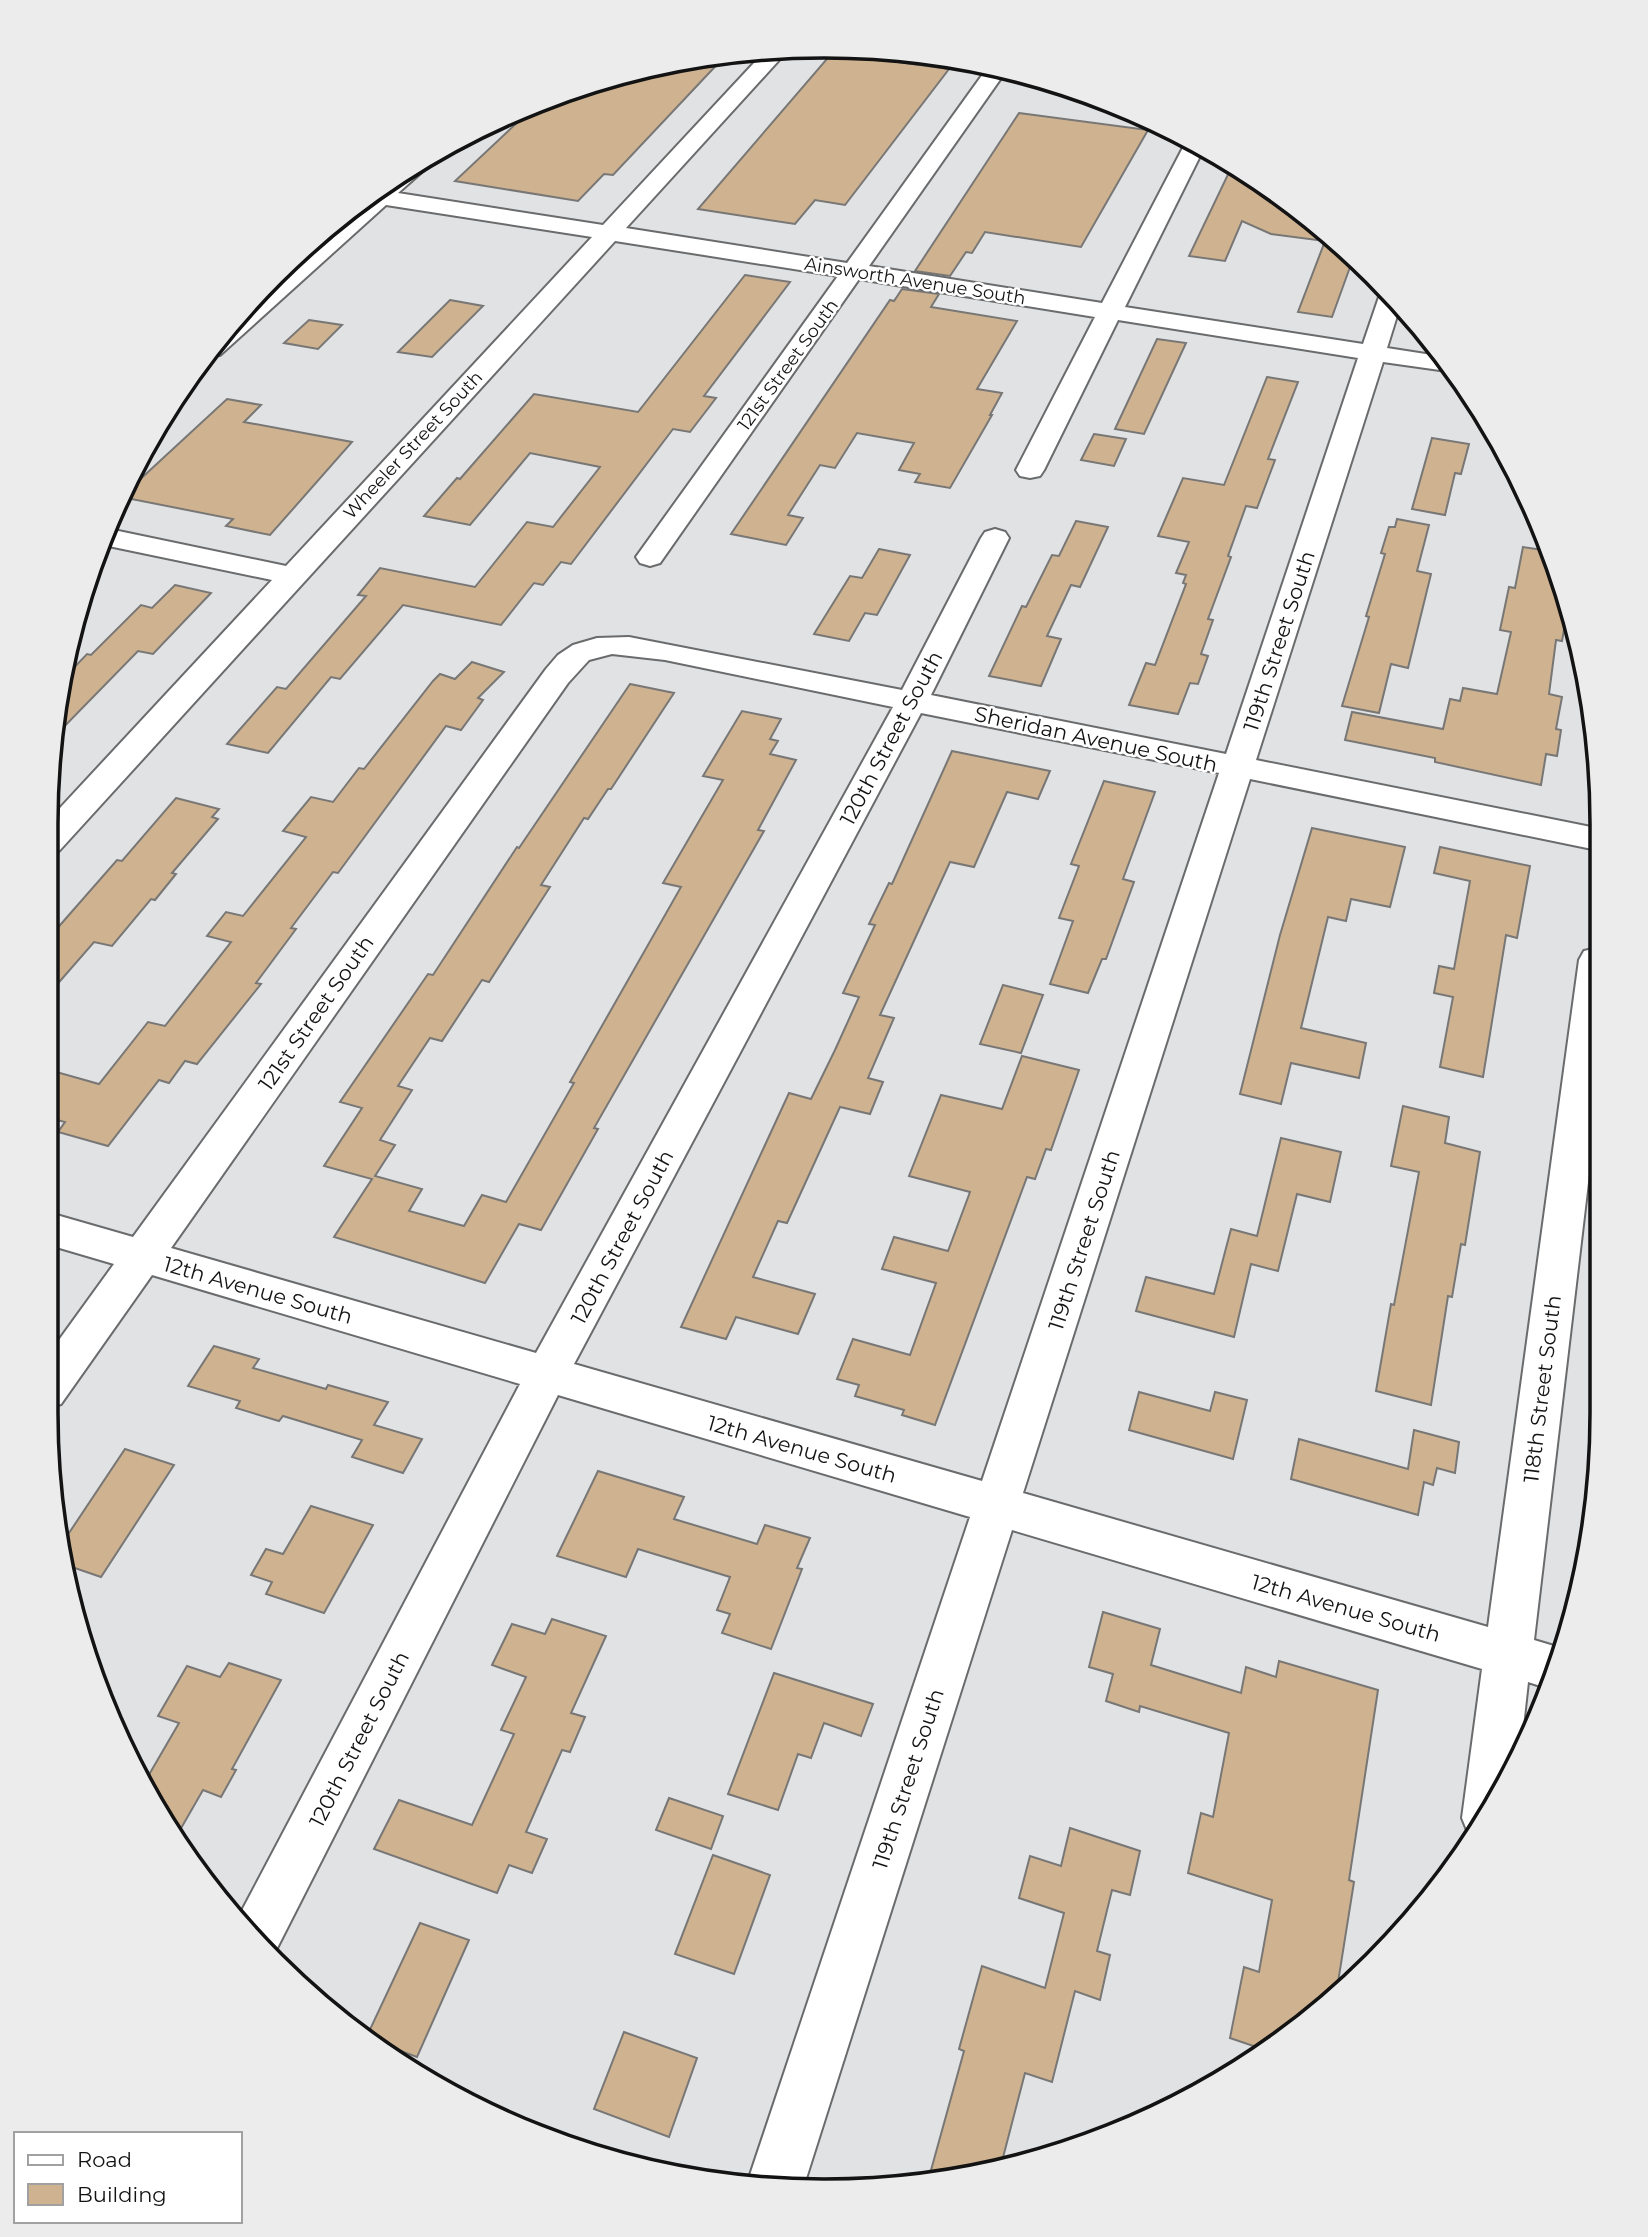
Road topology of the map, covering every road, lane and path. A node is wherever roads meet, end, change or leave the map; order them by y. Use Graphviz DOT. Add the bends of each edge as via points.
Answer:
graph roads {
  1 [pos="768,60"];
  2 [pos="992,77"];
  3 [pos="1191,152"];
  4 [pos="384,197"];
  5 [pos="609,233"];
  6 [pos="855,271"];
  7 [pos="1388,306"];
  8 [pos="1111,312"];
  9 [pos="1373,353"];
  10 [pos="1435,363"];
  11 [pos="1030,470"];
  12 [pos="113,538"];
  13 [pos="995,538"];
  14 [pos="650,557"];
  15 [pos="293,576"];
  16 [pos="596,647"];
  17 [pos="912,701"];
  18 [pos="1238,768"];
  19 [pos="58,832"];
  20 [pos="1590,838"];
  21 [pos="1590,1015"];
  22 [pos="58,1231"];
  23 [pos="143,1256"];
  24 [pos="58,1374"];
  25 [pos="547,1374"];
  26 [pos="997,1506"];
  27 [pos="1508,1655"];
  28 [pos="1547,1667"];
  29 [pos="1490,1791"];
  30 [pos="260,1931"];
  31 [pos="778,2178"];
  1 -- 5 [label="street, Wheeler Street South"];
  2 -- 6 [label="street, 121st Street South"];
  3 -- 8 [label="street"];
  4 -- 5 [label="street, Ainsworth Avenue South"];
  5 -- 6 [label="street, Ainsworth Avenue South"];
  5 -- 15 [label="street, Wheeler Street South"];
  6 -- 8 [label="street, Ainsworth Avenue South"];
  6 -- 14 [label="street, 121st Street South"];
  7 -- 9 [label="street, 119th Street South"];
  8 -- 9 [label="street, Ainsworth Avenue South"];
  8 -- 11 [label="street"];
  9 -- 10 [label="street, Ainsworth Avenue South"];
  9 -- 18 [label="street, 119th Street South"];
  12 -- 15 [label="street"];
  13 -- 17 [label="street, 120th Street South"];
  15 -- 19 [label="street, Wheeler Street South"];
  16 -- 17 [label="street, Sheridan Avenue South" via="615,645 672,654"];
  16 -- 23 [label="street, 121st Street South" via="574,657 559,674"];
  17 -- 18 [label="street, Sheridan Avenue South"];
  17 -- 25 [label="street, 120th Street South"];
  18 -- 20 [label="street, Sheridan Avenue South"];
  18 -- 26 [label="street, 119th Street South"];
  21 -- 27 [label="street, 118th Street South"];
  22 -- 23 [label="street, 12th Avenue South"];
  23 -- 24 [label="street, 121st Street South"];
  23 -- 25 [label="street, 12th Avenue South"];
  25 -- 26 [label="street, 12th Avenue South"];
  25 -- 30 [label="street, 120th Street South"];
  26 -- 27 [label="street, 12th Avenue South"];
  26 -- 31 [label="street, 119th Street South"];
  27 -- 28 [label="street, 12th Avenue South"];
  27 -- 29 [label="street, 118th Street South"];
}
